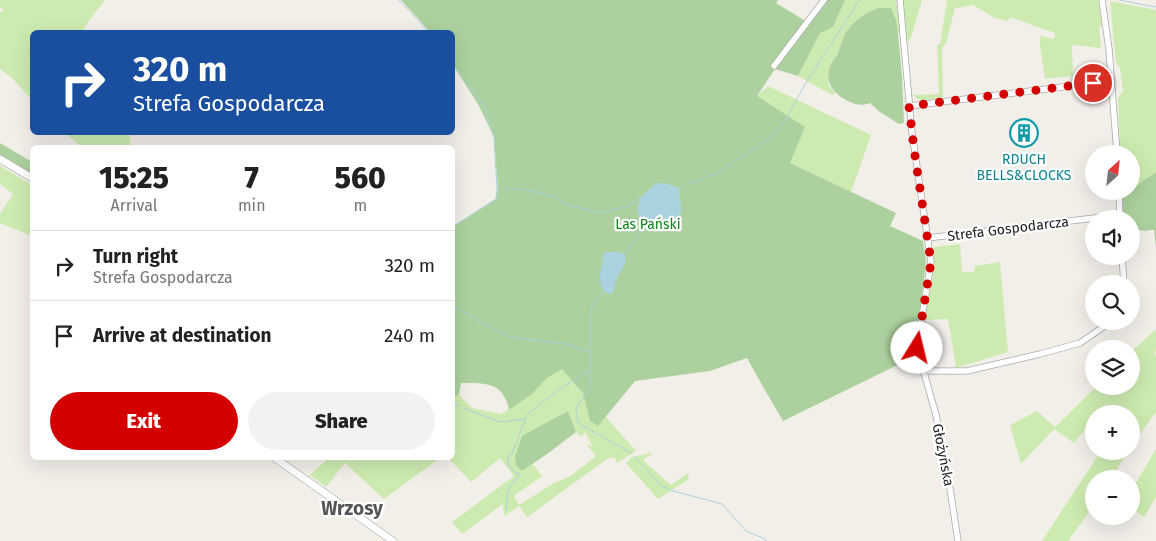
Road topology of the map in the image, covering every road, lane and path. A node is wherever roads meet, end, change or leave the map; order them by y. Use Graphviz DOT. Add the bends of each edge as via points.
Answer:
graph roads {
  1 [pos="824,0"];
  2 [pos="900,0"];
  3 [pos="1102,0"];
  4 [pos="774,66"];
  5 [pos="1111,80"];
  6 [pos="909,106"];
  7 [pos="1116,145"];
  8 [pos="0,160"];
  9 [pos="30,177"];
  10 [pos="1085,221"];
  11 [pos="927,238"];
  12 [pos="1099,330"];
  13 [pos="922,368"];
  14 [pos="278,460"];
  15 [pos="393,541"];
  16 [pos="958,541"];
  1 -- 4 [label="street"];
  2 -- 6 [label="street, Głożyńska"];
  3 -- 5 [label="street"];
  5 -- 6 [label="street"];
  5 -- 7 [label="street"];
  6 -- 11 [label="street, Głożyńska"];
  8 -- 9 [label="street"];
  10 -- 11 [label="street, Strefa Gospodarcza"];
  11 -- 13 [label="street, Głożyńska" via="931,262 917,348"];
  12 -- 13 [label="street" via="1080,343 967,371"];
  13 -- 16 [label="street, Głożyńska" via="936,415"];
  14 -- 15 [label="street"];
}
